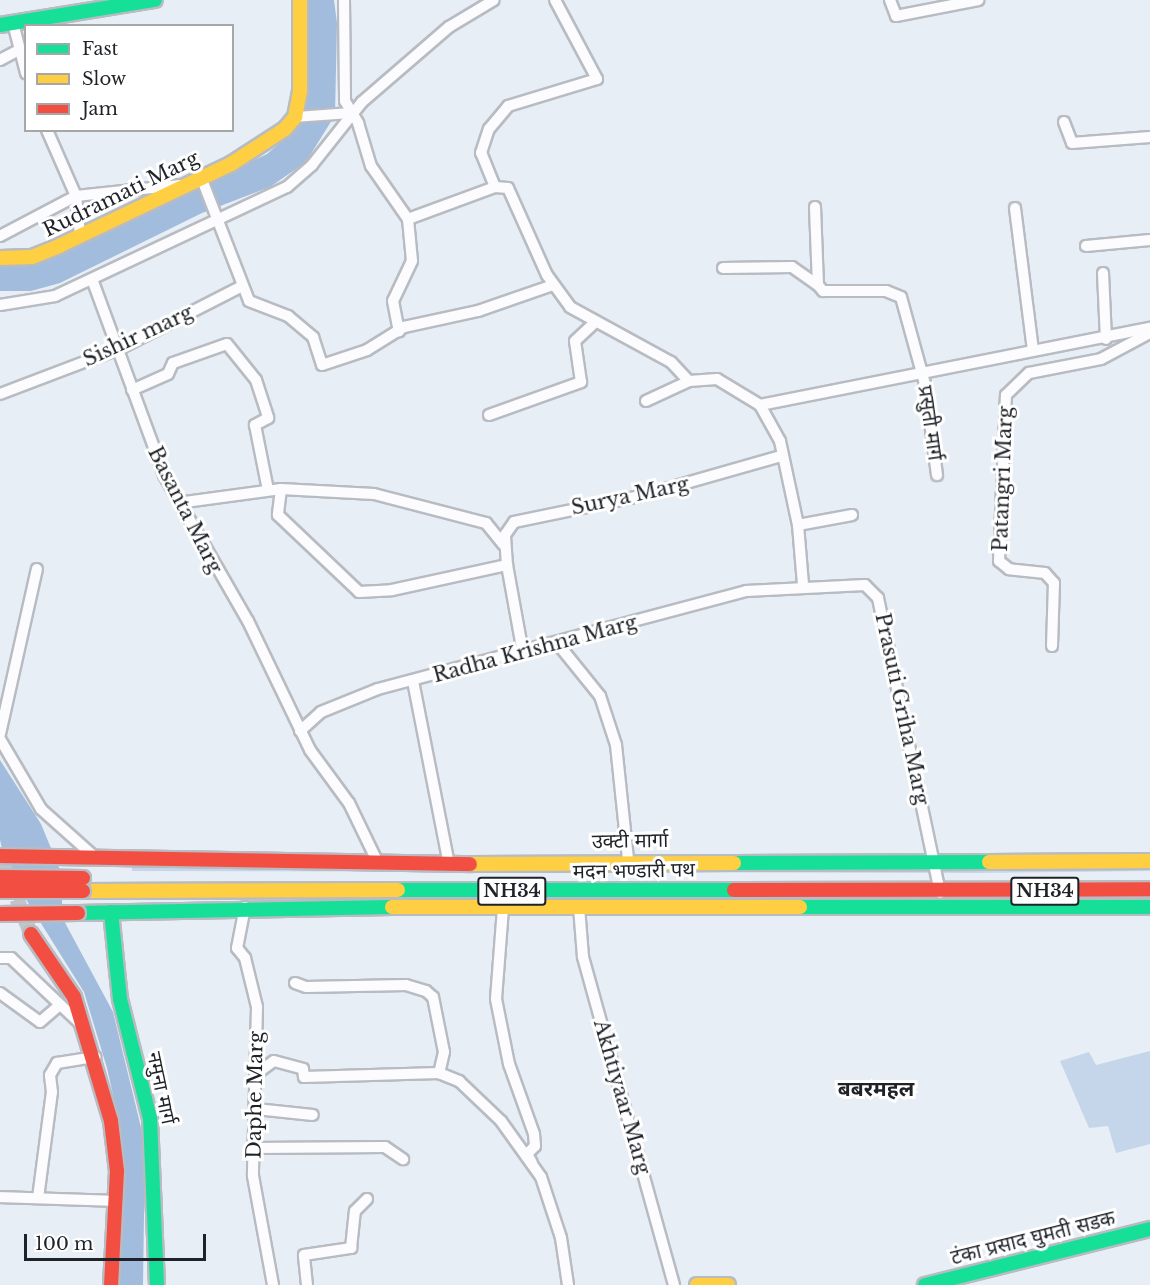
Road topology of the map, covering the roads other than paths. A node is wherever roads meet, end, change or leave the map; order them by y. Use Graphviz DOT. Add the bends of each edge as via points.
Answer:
graph roads {
  1 [pos="155,0"];
  2 [pos="300,0"];
  3 [pos="344,0"];
  4 [pos="494,0"];
  5 [pos="555,0"];
  6 [pos="890,0"];
  7 [pos="978,0"];
  8 [pos="6,24"];
  9 [pos="19,50"];
  10 [pos="0,60"];
  11 [pos="24,67"];
  12 [pos="344,114"];
  13 [pos="299,118"];
  14 [pos="1064,122"];
  15 [pos="48,132"];
  16 [pos="1150,137"];
  17 [pos="202,179"];
  18 [pos="180,185"];
  19 [pos="495,187"];
  20 [pos="76,196"];
  21 [pos="815,207"];
  22 [pos="1015,208"];
  23 [pos="216,213"];
  24 [pos="408,219"];
  25 [pos="80,235"];
  26 [pos="0,236"];
  27 [pos="1150,240"];
  28 [pos="1086,246"];
  29 [pos="0,258"];
  30 [pos="723,268"];
  31 [pos="1103,273"];
  32 [pos="94,278"];
  33 [pos="553,285"];
  34 [pos="818,285"];
  35 [pos="240,287"];
  36 [pos="0,305"];
  37 [pos="594,323"];
  38 [pos="1150,328"];
  39 [pos="399,331"];
  40 [pos="1150,333"];
  41 [pos="1106,339"];
  42 [pos="122,348"];
  43 [pos="1033,350"];
  44 [pos="922,371"];
  45 [pos="689,381"];
  46 [pos="132,390"];
  47 [pos="0,394"];
  48 [pos="646,401"];
  49 [pos="760,405"];
  50 [pos="489,415"];
  51 [pos="781,456"];
  52 [pos="937,475"];
  53 [pos="281,489"];
  54 [pos="268,490"];
  55 [pos="182,508"];
  56 [pos="852,515"];
  57 [pos="798,525"];
  58 [pos="507,561"];
  59 [pos="37,569"];
  60 [pos="803,585"];
  61 [pos="558,644"];
  62 [pos="1052,646"];
  63 [pos="523,653"];
  64 [pos="412,681"];
  65 [pos="300,731"];
  66 [pos="0,734"];
  67 [pos="0,739"];
  68 [pos="0,856"];
  69 [pos="98,859"];
  70 [pos="628,860"];
  71 [pos="937,860"];
  72 [pos="377,861"];
  73 [pos="1150,861"];
  74 [pos="449,864"];
  75 [pos="1150,876"];
  76 [pos="0,877"];
  77 [pos="83,884"];
  78 [pos="940,885"];
  79 [pos="1150,889"];
  80 [pos="0,891"];
  81 [pos="245,907"];
  82 [pos="579,907"];
  83 [pos="1150,907"];
  84 [pos="503,908"];
  85 [pos="940,909"];
  86 [pos="111,912"];
  87 [pos="0,914"];
  88 [pos="31,934"];
  89 [pos="0,958"];
  90 [pos="295,983"];
  91 [pos="0,993"];
  92 [pos="57,1008"];
  93 [pos="83,1027"];
  94 [pos="96,1057"];
  95 [pos="440,1073"];
  96 [pos="256,1074"];
  97 [pos="256,1109"];
  98 [pos="313,1114"];
  99 [pos="254,1148"];
  100 [pos="403,1159"];
  101 [pos="535,1169"];
  102 [pos="0,1197"];
  103 [pos="38,1198"];
  104 [pos="367,1199"];
  105 [pos="113,1201"];
  106 [pos="1150,1229"];
  107 [pos="157,1279"];
  108 [pos="110,1284"];
  109 [pos="169,1285"];
  110 [pos="273,1285"];
  111 [pos="307,1285"];
  112 [pos="568,1285"];
  113 [pos="674,1285"];
  114 [pos="697,1285"];
  115 [pos="728,1285"];
  116 [pos="926,1285"];
  1 -- 8 [label="main road"];
  2 -- 13 [label="main road"];
  3 -- 12 [label="street"];
  4 -- 12 [label="street" via="448,27"];
  5 -- 19 [label="street" via="597,79 508,106 489,129 481,153"];
  6 -- 7 [label="street" via="896,16"];
  8 -- 9 [label="street"];
  9 -- 10 [label="street"];
  9 -- 11 [label="street"];
  12 -- 13 [label="street"];
  12 -- 23 [label="street" via="298,178"];
  12 -- 24 [label="street" via="358,123 371,166"];
  13 -- 17 [label="main road, Rudramati Marg" via="264,146"];
  14 -- 16 [label="street" via="1072,144"];
  15 -- 20 [label="street"];
  17 -- 18 [label="main road, Rudramati Marg"];
  17 -- 23 [label="street"];
  18 -- 20 [label="street"];
  18 -- 25 [label="main road, Rudramati Marg"];
  19 -- 24 [label="street"];
  19 -- 33 [label="street" via="508,188"];
  20 -- 25 [label="street"];
  20 -- 26 [label="street"];
  21 -- 34 [label="street"];
  22 -- 43 [label="street"];
  23 -- 32 [label="street"];
  23 -- 35 [label="street"];
  24 -- 39 [label="street" via="412,261 393,301"];
  25 -- 29 [label="main road, Rudramati Marg" via="32,257"];
  27 -- 28 [label="street"];
  30 -- 34 [label="street" via="792,267"];
  31 -- 41 [label="street"];
  32 -- 36 [label="street" via="35,302"];
  32 -- 42 [label="street, Basanta Marg"];
  33 -- 37 [label="street" via="570,307"];
  33 -- 39 [label="street"];
  34 -- 44 [label="street, प्रसुती मार्ग" via="829,295 886,291 902,297"];
  35 -- 39 [label="street" via="249,302 288,316 313,337 322,365 367,350"];
  35 -- 42 [label="street, Sishir marg"];
  37 -- 45 [label="street" via="671,362"];
  37 -- 50 [label="street" via="575,341 581,382"];
  38 -- 41 [label="street"];
  40 -- 62 [label="street, Patangri Marg" via="1101,359 1029,373 1006,395 999,561 1009,569 1045,573 1054,583"];
  41 -- 43 [label="street"];
  42 -- 46 [label="street, Basanta Marg"];
  42 -- 47 [label="street, Sishir marg"];
  43 -- 44 [label="street"];
  44 -- 49 [label="street"];
  44 -- 52 [label="street, प्रसुती मार्ग"];
  45 -- 48 [label="street"];
  45 -- 49 [label="street" via="717,379"];
  46 -- 54 [label="street" via="168,374 173,363 227,344 256,380 268,418 255,425"];
  46 -- 55 [label="street, Basanta Marg"];
  49 -- 51 [label="street" via="780,441"];
  51 -- 57 [label="street"];
  51 -- 58 [label="street, Surya Marg" via="644,495 514,522 505,535"];
  53 -- 54 [label="street"];
  53 -- 58 [label="street" via="328,489 432,505 486,523"];
  53 -- 58 [label="street" via="279,515 359,592 392,590"];
  54 -- 55 [label="street" via="185,502"];
  55 -- 65 [label="street, Basanta Marg" via="248,621"];
  56 -- 57 [label="street"];
  57 -- 60 [label="street"];
  58 -- 63 [label="street"];
  59 -- 66 [label="street"];
  60 -- 61 [label="street, Radha Krishna Marg" via="746,591"];
  60 -- 71 [label="street, Prasuti Griha Marg" via="852,582 865,585 878,598"];
  61 -- 63 [label="street, Radha Krishna Marg"];
  61 -- 70 [label="street" via="600,696 616,745"];
  63 -- 64 [label="street, Radha Krishna Marg"];
  64 -- 65 [label="street" via="353,697 321,712"];
  64 -- 74 [label="street, Radha Krishna Marg"];
  65 -- 72 [label="street, Basanta Marg" via="349,803"];
  67 -- 69 [label="street" via="41,809"];
  68 -- 69 [label="main road, उक्टी मार्गा"];
  69 -- 72 [label="main road, उक्टी मार्गा"];
  70 -- 71 [label="main road, उक्टी मार्गा"];
  70 -- 74 [label="main road, उक्टी मार्गा"];
  71 -- 73 [label="main road, उक्टी मार्गा"];
  71 -- 78 [label="street, Prasuti Griha Marg"];
  72 -- 74 [label="main road, उक्टी मार्गा"];
  75 -- 78 [label="main road, मदन भण्डारी पथ / NH34"];
  76 -- 77 [label="main road, NH34, bridge"];
  77 -- 78 [label="main road, मदन भण्डारी पथ / NH34"];
  77 -- 78 [label="main road, मदन भण्डारी पथ / NH34" via="112,878"];
  77 -- 80 [label="main road, NH34, bridge"];
  78 -- 79 [label="main road, मदन भण्डारी पथ / NH34"];
  78 -- 85 [label="street, Prasuti Griha Marg"];
  81 -- 84 [label="main road"];
  81 -- 86 [label="main road"];
  81 -- 96 [label="street, Daphe Marg" via="237,948 245,958 257,1007"];
  82 -- 84 [label="main road"];
  82 -- 85 [label="main road"];
  82 -- 113 [label="street, Akhtiyaar Marg" via="583,957"];
  83 -- 85 [label="main road"];
  84 -- 101 [label="street" via="496,999 509,1064 534,1134 535,1146 527,1154"];
  86 -- 87 [label="main road, bridge"];
  86 -- 107 [label="main road, नमुना मार्ग" via="120,999 150,1118"];
  88 -- 93 [label="main road" via="58,967"];
  89 -- 92 [label="street" via="11,958"];
  90 -- 95 [label="street" via="306,987 406,985 426,991 433,997 444,1052"];
  91 -- 92 [label="street" via="40,1022"];
  92 -- 93 [label="street"];
  93 -- 94 [label="main road"];
  94 -- 103 [label="street" via="57,1063 50,1074 52,1092"];
  94 -- 105 [label="main road" via="111,1121 117,1171"];
  95 -- 96 [label="street" via="304,1077 303,1069 274,1061"];
  95 -- 101 [label="street" via="459,1081 501,1121"];
  96 -- 97 [label="street, Daphe Marg"];
  97 -- 98 [label="street"];
  97 -- 99 [label="street, Daphe Marg"];
  99 -- 100 [label="street" via="385,1147"];
  99 -- 110 [label="street, Daphe Marg" via="252,1176"];
  101 -- 112 [label="street" via="561,1238"];
  102 -- 103 [label="street"];
  103 -- 105 [label="street"];
  104 -- 111 [label="street" via="355,1211 351,1248 304,1255"];
  105 -- 108 [label="main road"];
  106 -- 116 [label="main road, टंका प्रसाद घुमती सडक"];
  107 -- 109 [label="main road"];
  114 -- 115 [label="main road"];
}
